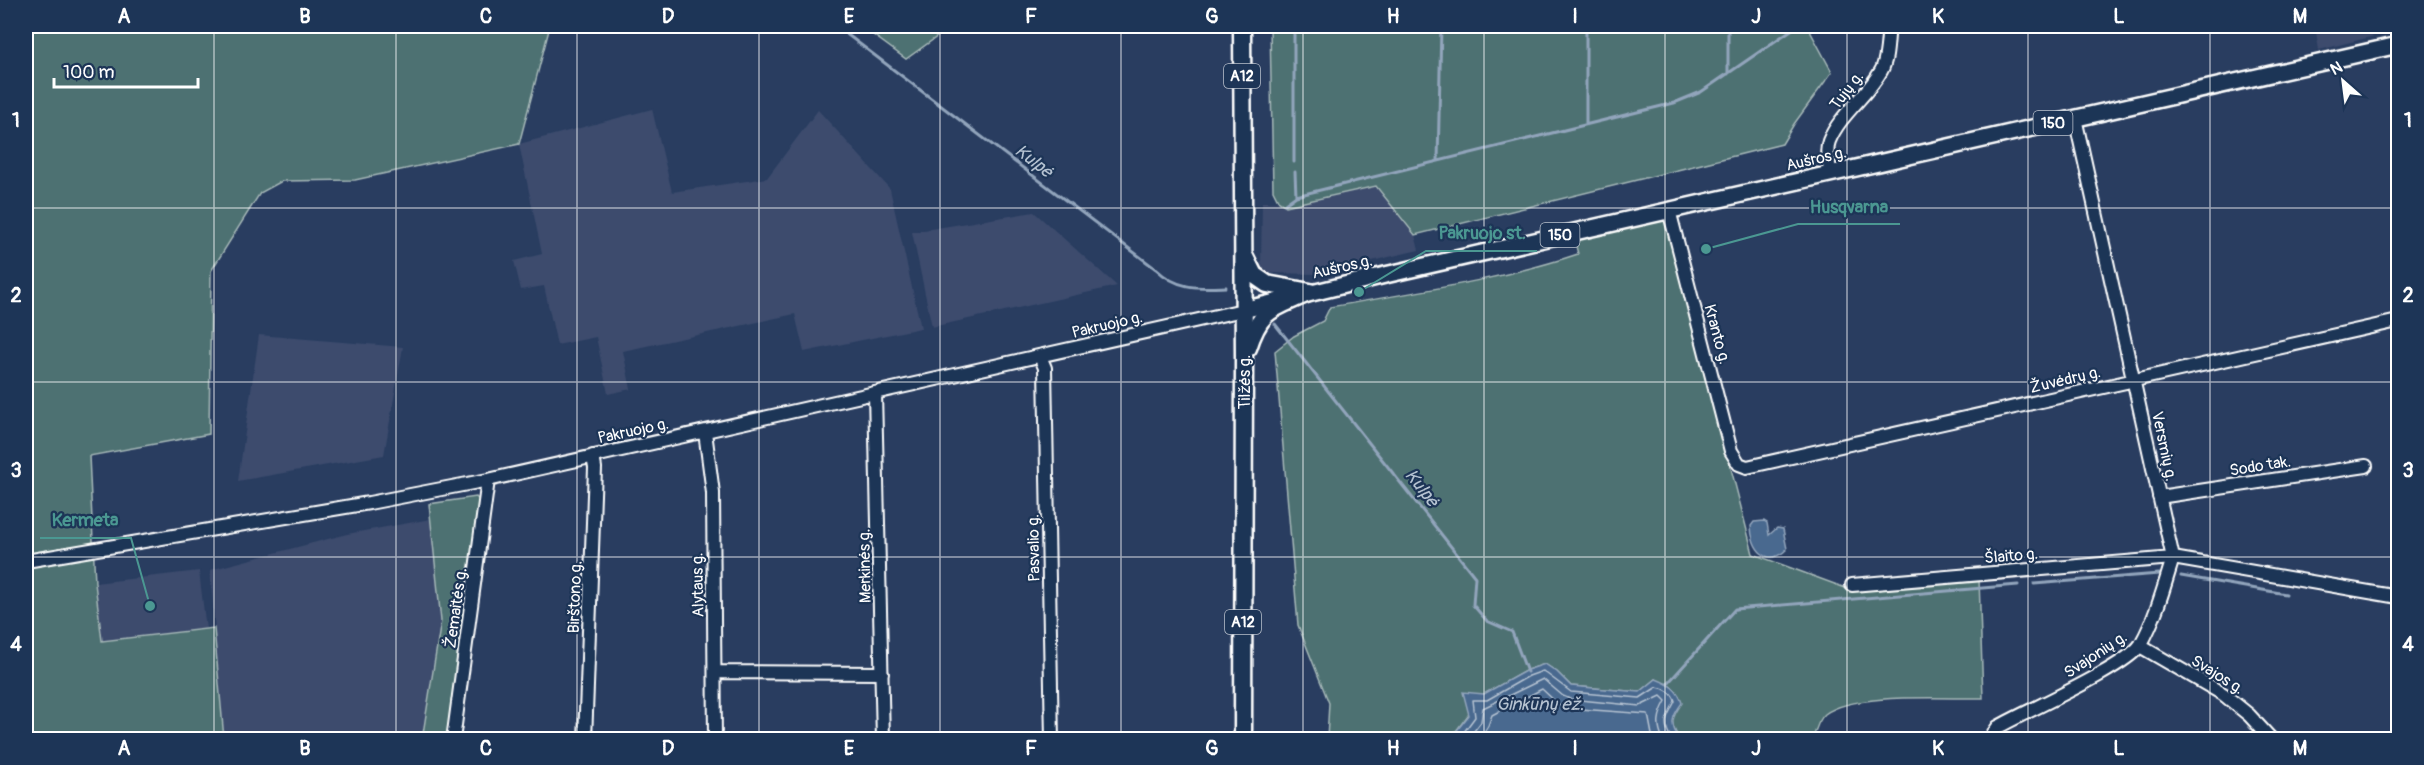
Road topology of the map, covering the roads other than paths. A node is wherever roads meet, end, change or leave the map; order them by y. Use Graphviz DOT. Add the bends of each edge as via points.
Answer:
graph roads {
  1 [pos="1242,26"];
  2 [pos="1889,26"];
  3 [pos="2398,45"];
  4 [pos="2075,118"];
  5 [pos="1831,174"];
  6 [pos="1669,210"];
  7 [pos="1243,252"];
  8 [pos="1311,292"];
  9 [pos="1243,310"];
  10 [pos="2398,321"];
  11 [pos="1040,356"];
  12 [pos="1244,358"];
  13 [pos="2134,380"];
  14 [pos="875,393"];
  15 [pos="705,432"];
  16 [pos="593,456"];
  17 [pos="1739,464"];
  18 [pos="2366,466"];
  19 [pos="488,480"];
  20 [pos="2159,497"];
  21 [pos="2173,558"];
  22 [pos="26,561"];
  23 [pos="1852,585"];
  24 [pos="2398,597"];
  25 [pos="2140,646"];
  26 [pos="715,672"];
  27 [pos="882,673"];
  28 [pos="453,740"];
  29 [pos="585,740"];
  30 [pos="715,740"];
  31 [pos="883,740"];
  32 [pos="1052,740"];
  33 [pos="1243,740"];
  34 [pos="1989,740"];
  35 [pos="2272,740"];
  1 -- 7 [label="highway, Tilžės g. / A12"];
  2 -- 5 [label="street, Tujų g." via="1882,69 1829,142"];
  3 -- 4 [label="main road, Aušros g. / 150"];
  4 -- 5 [label="main road, Aušros g. / 150"];
  4 -- 13 [label="street, Versmių g."];
  5 -- 6 [label="main road, Aušros g. / 150"];
  6 -- 8 [label="main road, Aušros g. / 150"];
  6 -- 17 [label="street, Kranto g." via="1731,451"];
  7 -- 8 [label="highway" via="1254,274 1267,285"];
  7 -- 9 [label="highway, Tilžės g. / A12"];
  8 -- 9 [label="main road, Aušros g. / 150"];
  8 -- 12 [label="highway" via="1260,318"];
  9 -- 11 [label="street, Pakruojo g."];
  9 -- 12 [label="highway, Tilžės g. / A12"];
  10 -- 13 [label="street, Žuvėdrų g."];
  11 -- 14 [label="street, Pakruojo g."];
  11 -- 32 [label="street, Pasvalio g." via="1045,368"];
  12 -- 33 [label="highway, Tilžės g. / A12"];
  13 -- 17 [label="street, Žuvėdrų g." via="1753,467"];
  13 -- 20 [label="street, Versmių g."];
  14 -- 15 [label="street, Pakruojo g."];
  14 -- 27 [label="street, Merkinės g."];
  15 -- 16 [label="street, Pakruojo g."];
  15 -- 26 [label="street, Alytaus g." via="713,493"];
  16 -- 19 [label="street, Pakruojo g."];
  16 -- 29 [label="street, Birštono g."];
  18 -- 20 [label="street, Sodo tak."];
  19 -- 22 [label="street, Pakruojo g."];
  19 -- 28 [label="street, Žemaitės g."];
  20 -- 21 [label="street, Versmių g."];
  21 -- 23 [label="street, Šlaito g."];
  21 -- 24 [label="street"];
  21 -- 25 [label="street, Svajonių g."];
  25 -- 34 [label="street, Svajonių g." via="2111,667 1998,727"];
  25 -- 35 [label="street, Svajos g." via="2223,694"];
  26 -- 27 [label="street"];
  26 -- 30 [label="street, Alytaus g."];
  27 -- 31 [label="street, Merkinės g."];
}
